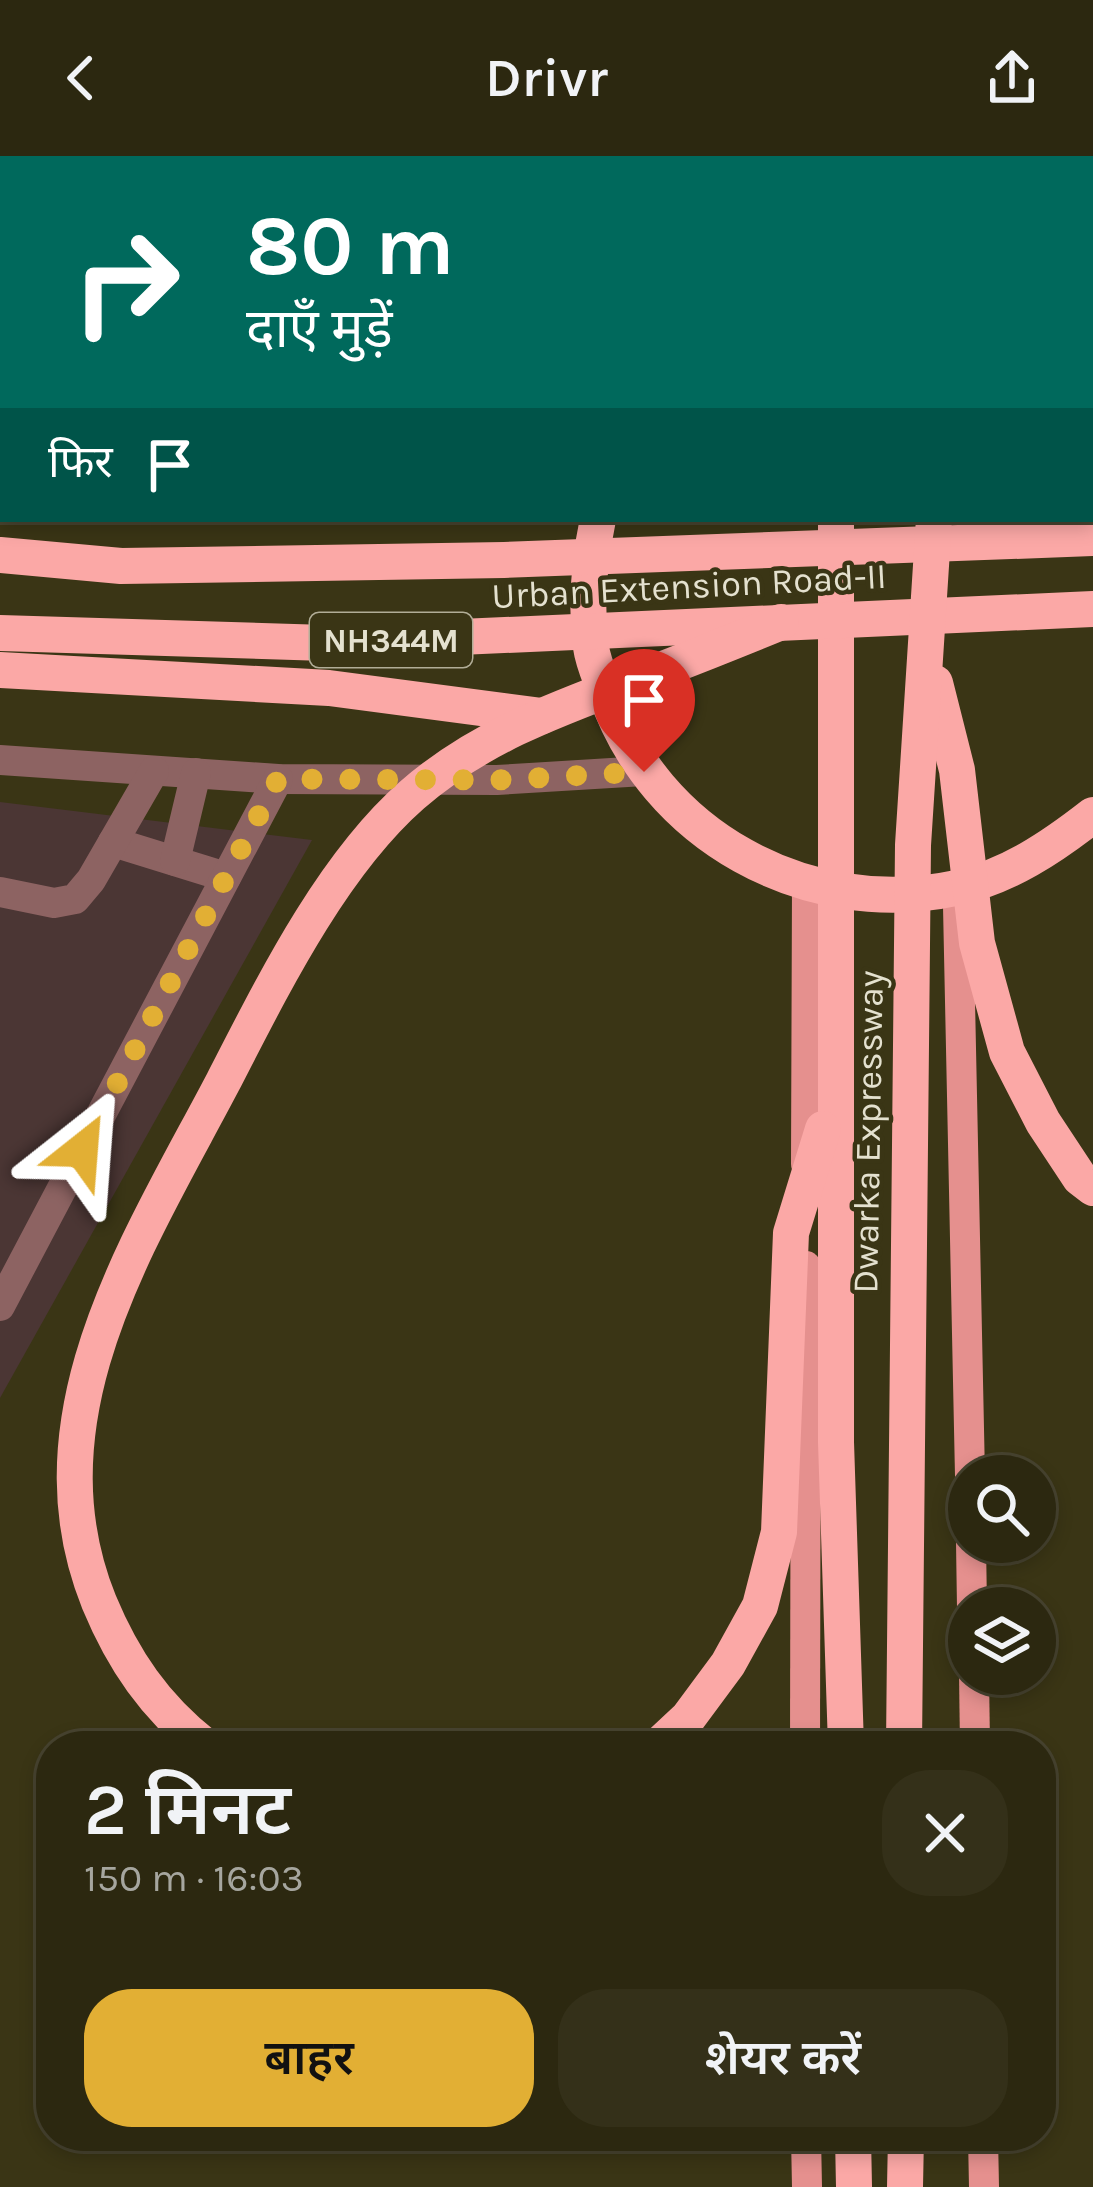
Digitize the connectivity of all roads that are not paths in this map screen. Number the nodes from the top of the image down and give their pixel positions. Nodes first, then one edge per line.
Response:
1 (597, 522) edge
2 (836, 522) edge
3 (934, 522) edge
4 (1093, 538) edge
5 (0, 555) edge
6 (1093, 609) edge
7 (781, 622) junction
8 (0, 633) edge
9 (326, 643) junction
10 (927, 651) junction
11 (0, 670) edge
12 (0, 680) edge
13 (617, 726) junction
14 (0, 760) edge
15 (154, 771) junction
16 (644, 772) junction
17 (196, 773) junction
18 (278, 779) junction
19 (1093, 815) edge
20 (113, 842) junction
21 (175, 861) junction
22 (226, 877) junction
23 (807, 884) junction
24 (958, 888) junction
25 (0, 892) edge
26 (834, 1097) junction
27 (1093, 1188) edge
28 (0, 1306) edge
29 (970, 1455) edge
30 (974, 1695) edge
31 (186, 1731) edge
32 (674, 1731) edge
33 (805, 1731) edge
34 (846, 1731) edge
35 (904, 1731) edge
36 (975, 1731) edge
37 (806, 2151) edge
38 (853, 2151) edge
39 (906, 2151) edge
40 (983, 2151) edge
41 (807, 2187) edge
42 (854, 2187) edge
43 (905, 2187) edge
44 (984, 2187) edge

1 - 13 highway
2 - 26 highway, Dwarka Expressway
3 - 10 highway, Dwarka Expressway
4 - 5 highway, Urban Extension Road-II / NH344M
6 - 7 highway, Urban Extension Road-II / NH344M
7 - 9 highway, Urban Extension Road-II / NH344M
7 - 31 highway
8 - 9 highway, Urban Extension Road-II / NH344M
9 - 12 highway
10 - 27 highway
10 - 35 highway, Dwarka Expressway
11 - 13 highway
13 - 16 highway
14 - 15 street
15 - 17 street
15 - 20 street
16 - 18 street
16 - 23 highway
17 - 18 street
17 - 21 street
18 - 22 street
19 - 24 highway
20 - 21 street
20 - 25 street
21 - 22 street
22 - 28 street
23 - 24 highway
23 - 33 main road
24 - 29 main road
26 - 32 highway
26 - 34 highway, Dwarka Expressway
30 - 36 main road
37 - 41 main road
38 - 42 highway
39 - 43 highway
40 - 44 main road

